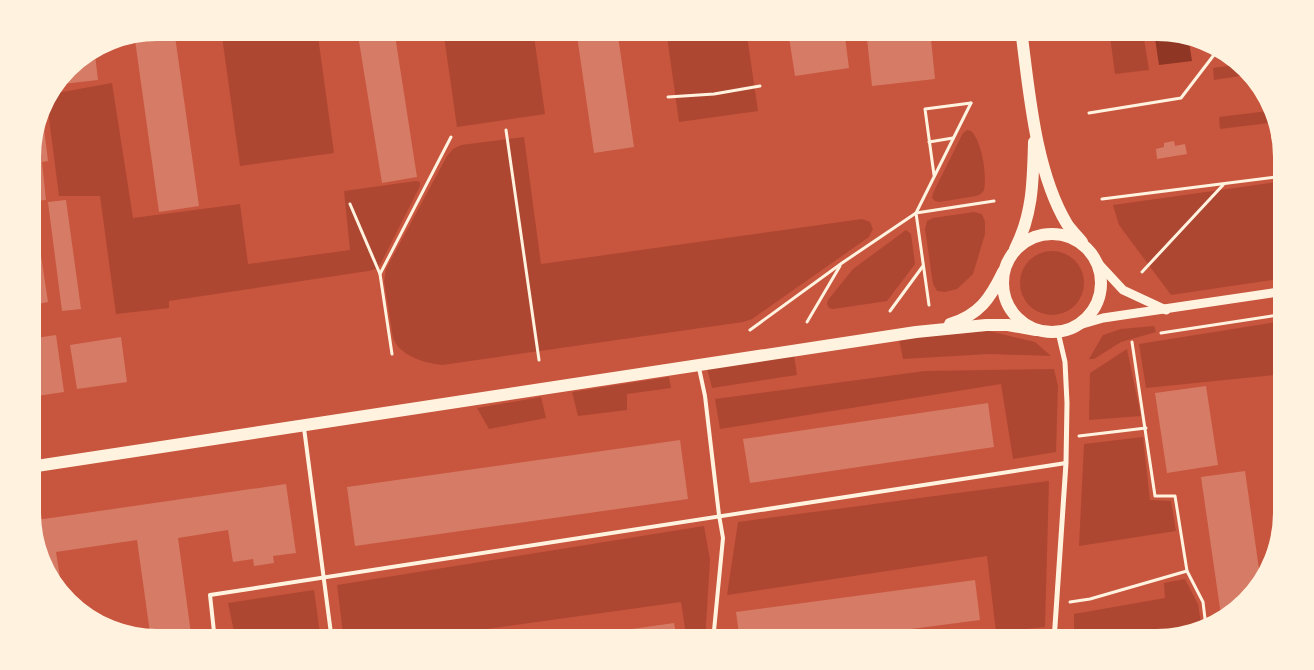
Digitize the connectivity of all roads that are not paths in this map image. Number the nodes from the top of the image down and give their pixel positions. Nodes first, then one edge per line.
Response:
1 (1022, 38) edge
2 (1034, 122) junction
3 (1089, 250) junction
4 (1012, 255) junction
5 (1097, 262) junction
6 (1006, 267) junction
7 (1276, 292) edge
8 (1166, 310) junction
9 (1079, 325) junction
10 (1036, 330) junction
11 (916, 332) junction
12 (1058, 332) junction
13 (699, 366) junction
14 (304, 426) junction
15 (1066, 462) junction
16 (38, 466) edge
17 (719, 515) junction
18 (324, 578) junction
19 (214, 632) edge
20 (331, 632) edge
21 (714, 632) edge
22 (1055, 632) edge

1 - 2 main road
2 - 3 main road
2 - 4 main road
3 - 4 main road
3 - 5 main road
4 - 6 main road
5 - 8 street
5 - 9 main road
6 - 10 main road
6 - 11 main road
7 - 8 street
8 - 9 street
9 - 12 main road
10 - 11 main road
10 - 12 main road
11 - 13 main road
12 - 15 street
13 - 14 main road
13 - 17 lane
14 - 16 main road
14 - 18 lane
15 - 17 lane
15 - 22 street
17 - 18 lane
17 - 21 lane
18 - 19 lane
18 - 20 lane

